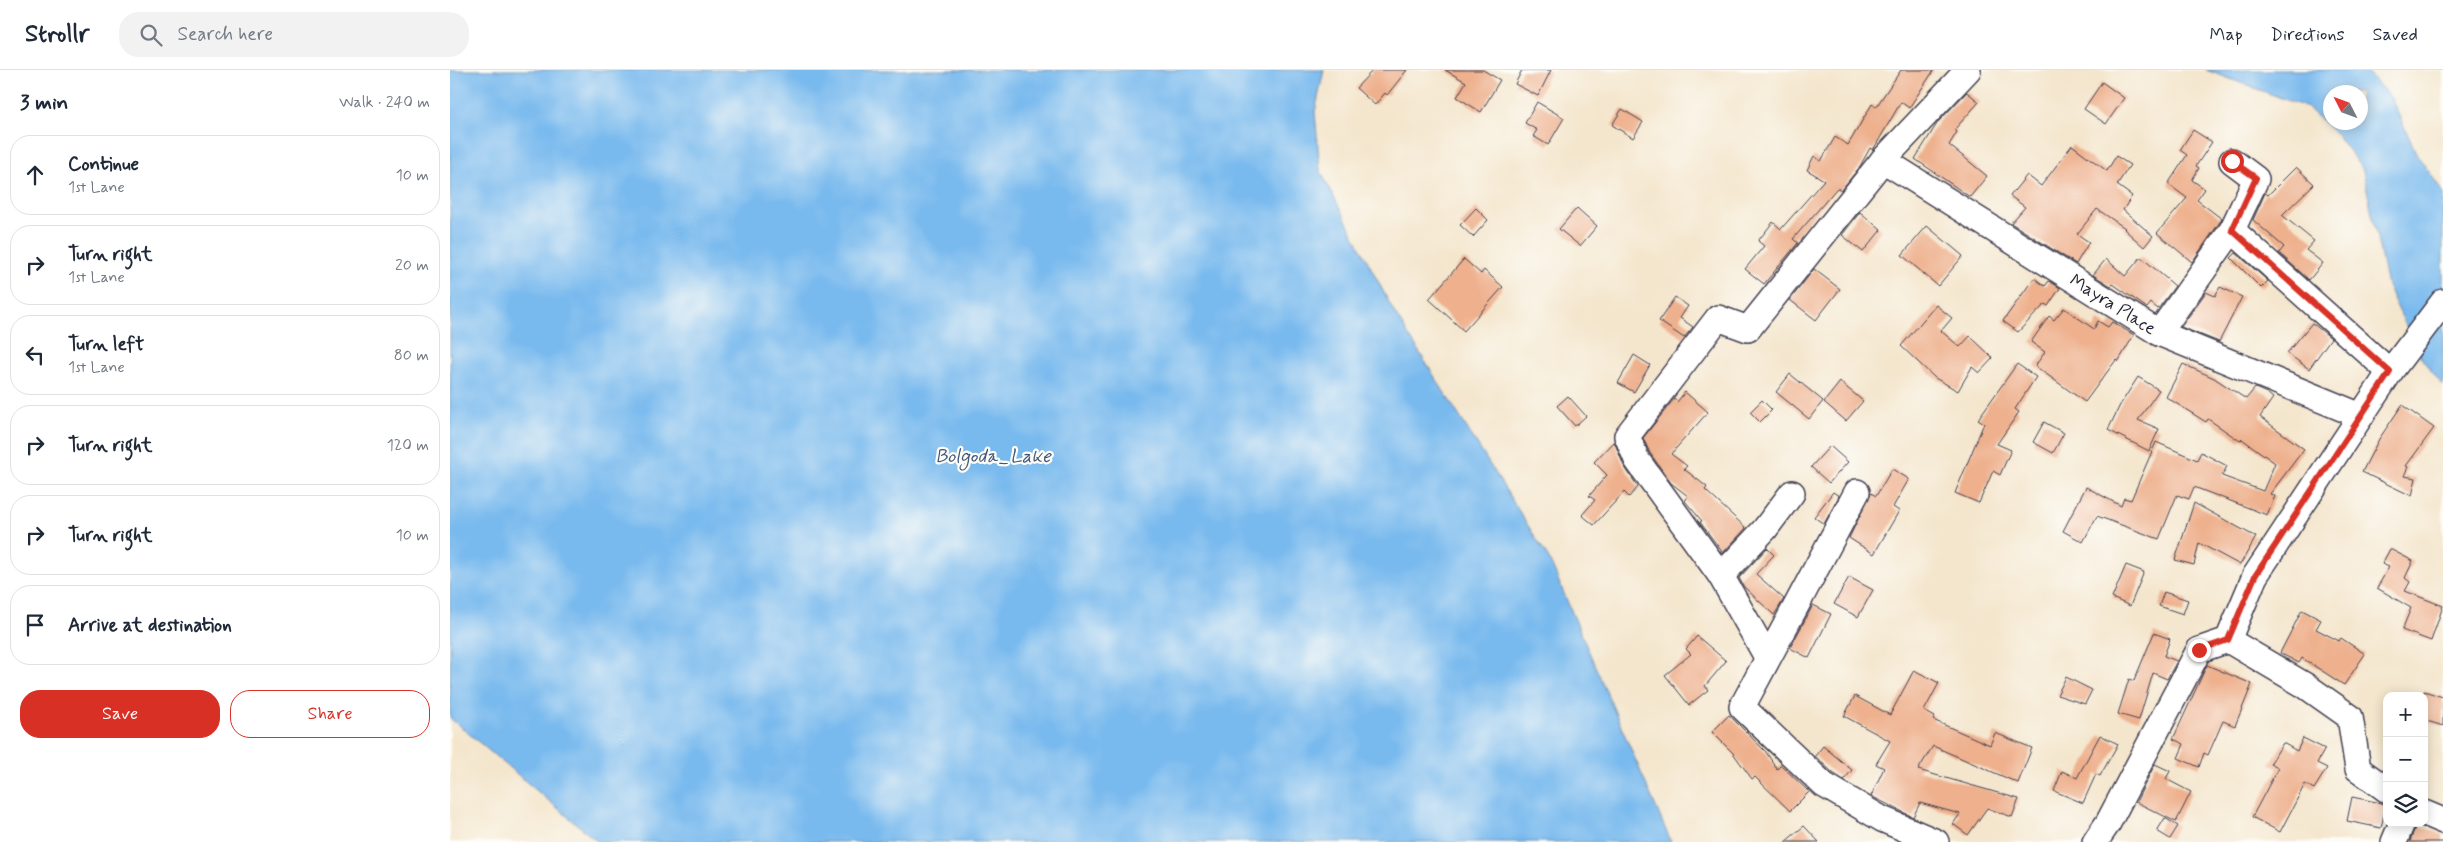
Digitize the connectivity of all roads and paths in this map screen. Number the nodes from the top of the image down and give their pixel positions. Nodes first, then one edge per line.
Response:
1 (1968, 70) edge
2 (1883, 160) junction
3 (2232, 161) dead end
4 (2232, 230) junction
5 (2443, 302) edge
6 (2159, 333) junction
7 (2393, 369) junction
8 (2361, 416) junction
9 (1857, 492) dead end
10 (1792, 493) dead end
11 (1721, 576) junction
12 (2228, 640) junction
13 (1767, 657) junction
14 (2383, 787) edge
15 (2428, 815) edge
16 (2443, 821) edge
17 (2400, 827) edge
18 (1936, 842) edge
19 (2095, 842) edge
20 (2394, 842) edge

1 - 2 street
2 - 6 street, Mayra Place
2 - 11 street
3 - 4 street
4 - 6 street
4 - 7 street
5 - 7 street
6 - 8 street, Mayra Place
7 - 8 street
8 - 12 street
9 - 13 street
10 - 11 street
11 - 13 street
12 - 14 street
12 - 19 street
13 - 18 street
15 - 16 street
17 - 20 street

